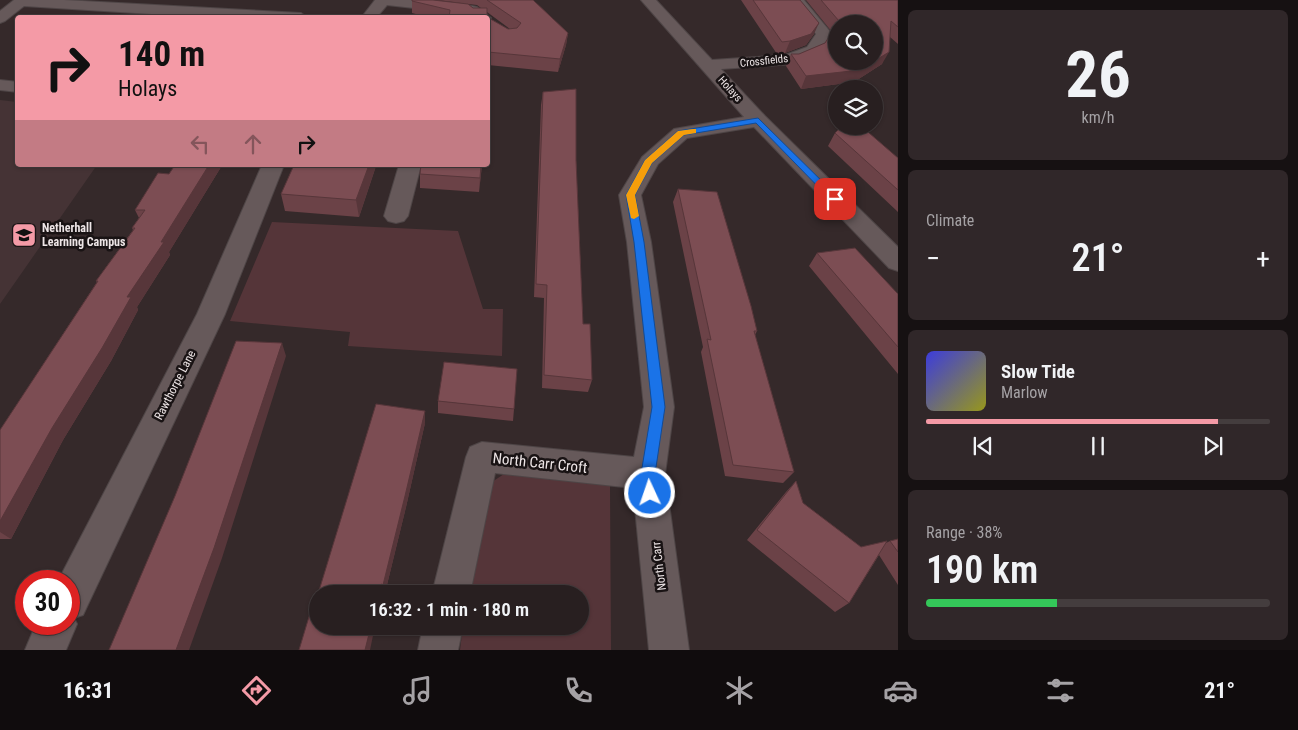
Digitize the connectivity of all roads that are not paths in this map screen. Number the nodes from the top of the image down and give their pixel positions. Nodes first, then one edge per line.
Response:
1 (384, 0) edge
2 (648, 0) edge
3 (796, 0) edge
4 (23, 1) edge
5 (252, 15) edge
6 (371, 15) edge
7 (479, 15) edge
8 (0, 18) edge
9 (710, 65) junction
10 (0, 86) edge
11 (15, 87) edge
12 (758, 120) junction
13 (272, 167) edge
14 (409, 167) edge
15 (396, 216) dead end
16 (898, 262) edge
17 (648, 474) junction
18 (80, 579) edge
19 (452, 585) edge
20 (52, 635) edge
21 (441, 635) edge
22 (44, 650) edge
23 (438, 650) edge
24 (669, 650) edge

1 - 6 street
1 - 7 street
2 - 9 street, Holays
3 - 9 street, Crossfields
4 - 5 street
4 - 8 street
9 - 12 street, Holays
10 - 11 street
12 - 16 street, Holays
12 - 17 street, North Carr
13 - 18 street, Rawthorpe Lane
14 - 15 street
17 - 19 street, North Carr Croft
17 - 24 street, North Carr
20 - 22 street
21 - 23 street

